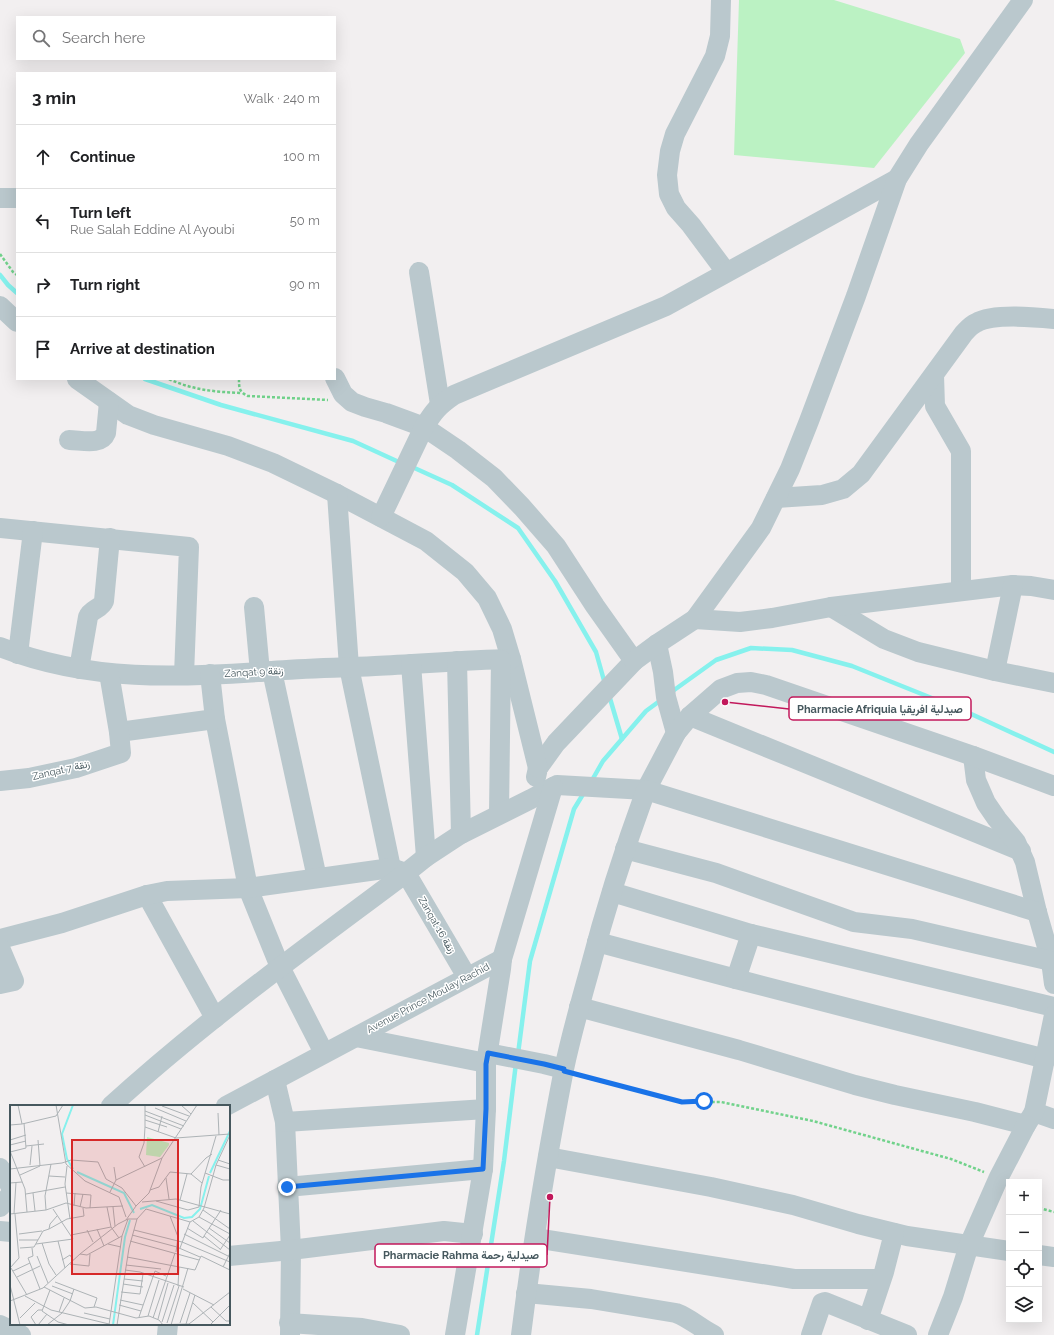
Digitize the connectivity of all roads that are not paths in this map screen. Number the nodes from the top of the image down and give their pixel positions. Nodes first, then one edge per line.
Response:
1 (721, 0) edge
2 (1023, 0) edge
3 (897, 179) junction
4 (0, 198) edge
5 (16, 198) edge
6 (419, 272) dead end
7 (726, 272) junction
8 (0, 306) edge
9 (1054, 318) edge
10 (16, 321) edge
11 (934, 375) junction
12 (78, 380) edge
13 (336, 380) edge
14 (109, 402) junction
15 (440, 404) junction
16 (420, 435) junction
17 (69, 440) dead end
18 (337, 494) junction
19 (776, 498) junction
20 (381, 517) junction
21 (0, 528) edge
22 (33, 530) junction
23 (110, 538) junction
24 (1013, 585) junction
25 (1054, 590) edge
26 (961, 591) junction
27 (254, 607) dead end
28 (831, 607) junction
29 (695, 619) junction
30 (9, 650) edge
31 (659, 653) junction
32 (506, 660) junction
33 (457, 661) junction
34 (634, 661) junction
35 (411, 664) junction
36 (349, 667) junction
37 (79, 669) junction
38 (266, 671) junction
39 (995, 671) junction
40 (109, 673) junction
41 (210, 674) junction
42 (184, 675) junction
43 (1054, 683) edge
44 (690, 716) junction
45 (215, 719) junction
46 (119, 732) junction
47 (676, 733) junction
48 (972, 756) junction
49 (538, 768) junction
50 (0, 781) edge
51 (555, 786) junction
52 (1054, 786) edge
53 (646, 790) junction
54 (531, 799) junction
55 (499, 814) junction
56 (461, 834) junction
57 (625, 849) junction
58 (1021, 851) junction
59 (426, 857) junction
60 (399, 870) junction
61 (317, 878) junction
62 (248, 888) junction
63 (612, 892) junction
64 (147, 896) junction
65 (1037, 912) junction
66 (751, 934) junction
67 (0, 940) edge
68 (597, 942) junction
69 (0, 948) edge
70 (502, 959) junction
71 (1051, 961) junction
72 (280, 967) junction
73 (467, 977) junction
74 (736, 979) junction
75 (0, 984) edge
76 (1054, 984) edge
77 (579, 1007) junction
78 (1054, 1007) edge
79 (1054, 1015) edge
80 (215, 1018) junction
81 (356, 1037) junction
82 (324, 1053) junction
83 (487, 1058) junction
84 (1048, 1066) edge
85 (564, 1070) junction
86 (275, 1080) junction
87 (112, 1105) edge
88 (228, 1105) edge
89 (486, 1109) junction
90 (1030, 1119) junction
91 (1054, 1119) edge
92 (284, 1122) junction
93 (548, 1157) junction
94 (0, 1168) edge
95 (483, 1169) junction
96 (10, 1185) edge
97 (287, 1187) junction
98 (10, 1195) edge
99 (0, 1207) edge
100 (0, 1231) edge
101 (10, 1232) edge
102 (894, 1233) junction
103 (473, 1234) junction
104 (535, 1238) junction
105 (969, 1246) junction
106 (291, 1250) junction
107 (1006, 1251) edge
108 (1042, 1255) edge
109 (230, 1256) edge
110 (1054, 1257) edge
111 (882, 1279) junction
112 (526, 1293) junction
113 (868, 1320) junction
114 (168, 1325) edge
115 (0, 1326) edge
116 (289, 1329) edge
117 (710, 1334) edge
118 (21, 1335) edge
119 (167, 1335) edge
120 (400, 1335) edge
121 (455, 1335) edge
122 (521, 1335) edge
123 (811, 1335) edge
124 (907, 1335) edge
125 (938, 1335) edge

1 - 7 street
2 - 3 street
3 - 7 street
3 - 19 street
4 - 5 street
6 - 15 street
7 - 15 street
8 - 10 street
9 - 11 street
11 - 19 street
11 - 26 street
12 - 14 street
13 - 16 street
14 - 17 street
14 - 18 street
15 - 16 street
16 - 20 street
16 - 34 street
18 - 20 street
18 - 36 street, Zanqat 16 زنقة
19 - 29 street
20 - 32 street
21 - 22 street
22 - 23 street
22 - 30 street
23 - 37 street
23 - 42 street
24 - 25 street
24 - 26 street
24 - 39 street
26 - 28 street
27 - 38 street
28 - 29 street
28 - 39 street
29 - 31 street
30 - 37 street, Zanqat 9 زنقة
31 - 34 street
31 - 47 street
32 - 33 street, Zanqat 9 زنقة
32 - 49 street
32 - 55 street
33 - 35 street, Zanqat 9 زنقة
33 - 56 street
34 - 49 street
35 - 36 street, Zanqat 9 زنقة
35 - 59 street
36 - 38 street, Zanqat 9 زنقة
36 - 60 street, Zanqat 16 زنقة
37 - 40 street, Zanqat 9 زنقة
38 - 41 street, Zanqat 9 زنقة
38 - 61 street
39 - 43 street
40 - 42 street, Zanqat 9 زنقة
40 - 46 street
41 - 42 street, Zanqat 9 زنقة
41 - 45 street
44 - 47 street
44 - 48 street
44 - 58 street
45 - 46 street
45 - 62 street
46 - 50 street, Zanqat 7 زنقة
47 - 53 street
48 - 52 street
48 - 58 street
49 - 54 street
51 - 53 street
51 - 54 street
51 - 70 street
53 - 57 street
53 - 65 street
54 - 55 street
55 - 56 street
56 - 59 street
57 - 63 street
57 - 71 street
58 - 65 street
59 - 60 street
60 - 61 street
60 - 72 street
60 - 73 street, Zanqat 16 زنقة
61 - 62 street
62 - 64 street
62 - 72 street
63 - 66 street
63 - 68 street
64 - 67 street
64 - 80 street
65 - 71 street
66 - 74 street
66 - 78 street
68 - 74 street
68 - 77 street
69 - 75 street
70 - 73 street, Avenue Prince Moulay Rachid
70 - 83 street
71 - 76 street
72 - 80 street
72 - 82 street
73 - 81 street, Avenue Prince Moulay Rachid
74 - 84 street
77 - 85 street
77 - 90 street
79 - 84 street
80 - 87 street
81 - 82 street, Avenue Prince Moulay Rachid
81 - 83 street, Avenue Prince Moulay Rachid
82 - 86 street, Avenue Prince Moulay Rachid
83 - 85 street, Avenue Prince Moulay Rachid
83 - 89 street
84 - 90 street
85 - 93 street
86 - 88 street, Avenue Prince Moulay Rachid
86 - 92 street
89 - 92 street
89 - 95 street
90 - 91 street
90 - 105 street
92 - 97 street
93 - 102 street
93 - 104 street
94 - 96 street
95 - 97 street
95 - 103 street
97 - 106 street
98 - 99 street
100 - 101 street
102 - 105 street
102 - 111 street
103 - 106 street
103 - 121 street
104 - 111 street
104 - 112 street
105 - 107 street
105 - 125 street
106 - 109 street
106 - 116 street
108 - 110 street
111 - 113 street
112 - 117 street
112 - 122 street
113 - 123 street
113 - 124 street
114 - 119 street
115 - 118 street
116 - 120 street

